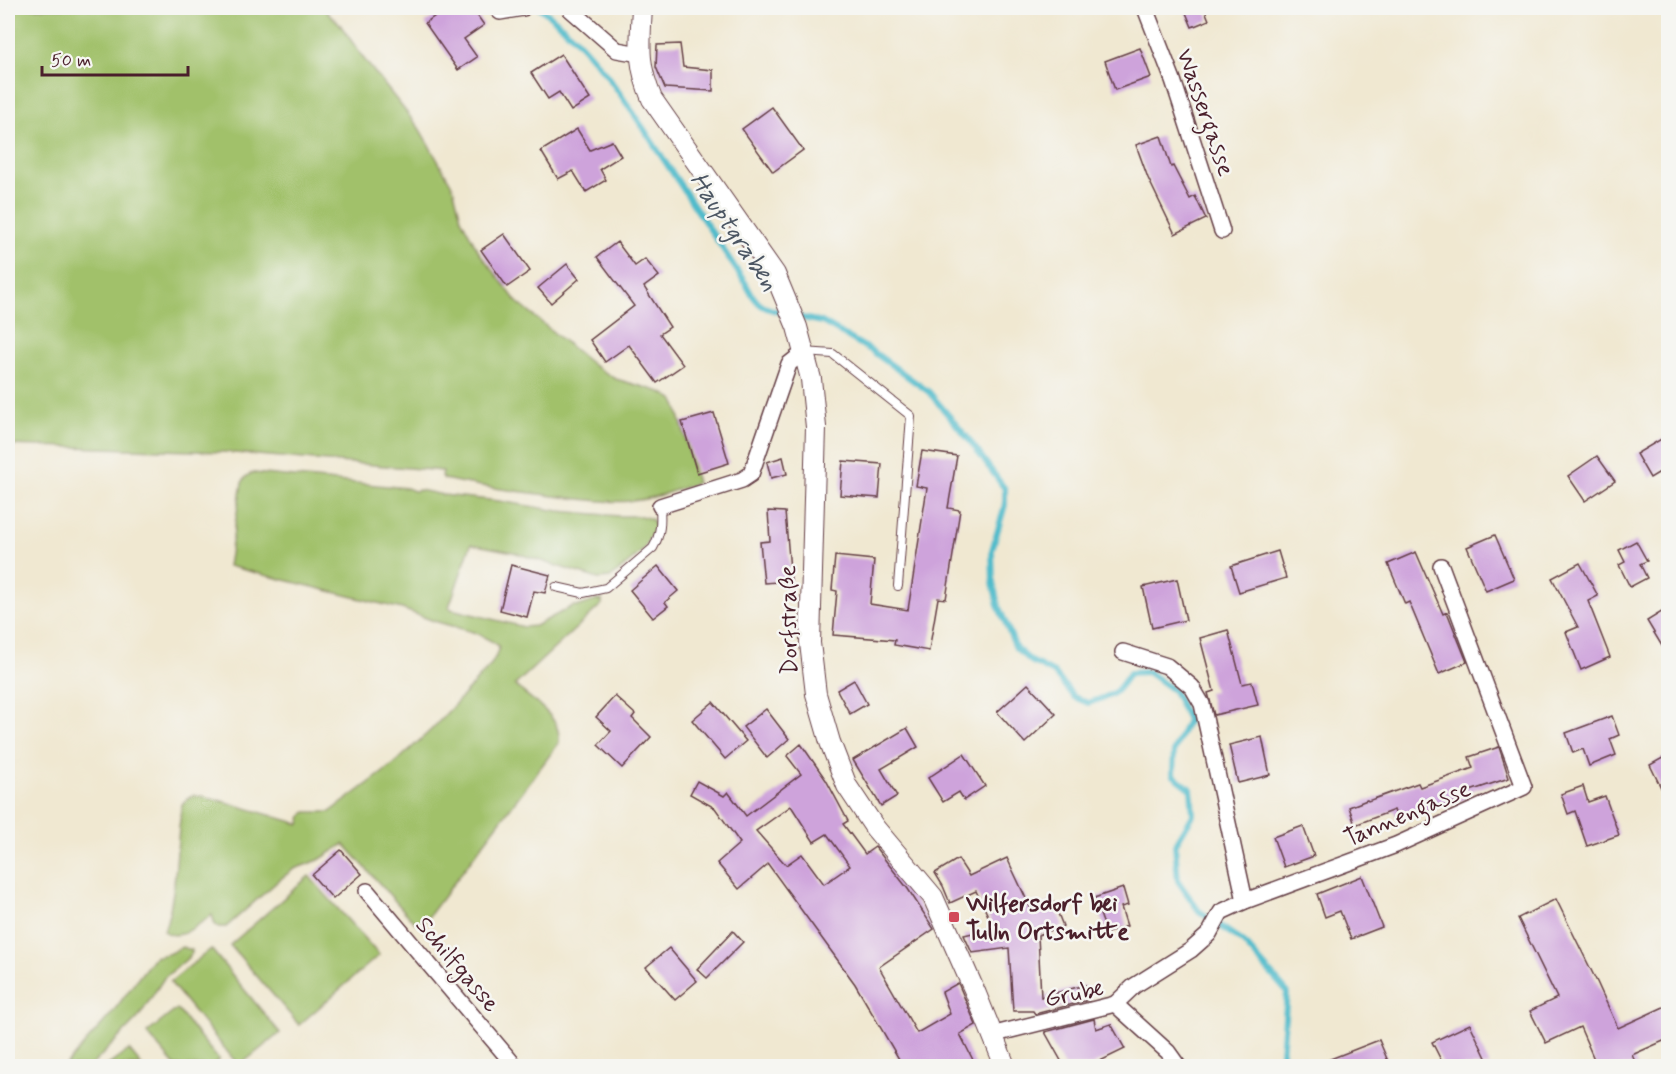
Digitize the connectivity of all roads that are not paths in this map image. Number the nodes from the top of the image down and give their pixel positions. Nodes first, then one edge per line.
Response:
1 (496, 8) edge
2 (521, 8) edge
3 (569, 8) edge
4 (642, 8) edge
5 (1145, 8) edge
6 (640, 54) junction
7 (1222, 231) dead end
8 (804, 352) junction
9 (660, 506) joint
10 (1441, 566) dead end
11 (898, 586) dead end
12 (556, 587) dead end
13 (1123, 652) dead end
14 (367, 891) dead end
15 (1245, 901) junction
16 (1115, 1004) junction
17 (991, 1035) junction
18 (515, 1066) edge
19 (1005, 1066) edge
20 (1178, 1066) edge

1 - 2 street
3 - 6 street
4 - 6 street, Dorfstraße
5 - 7 street, Wassergasse
6 - 8 street, Dorfstraße
8 - 9 street
8 - 11 lane
8 - 17 street, Dorfstraße
9 - 12 lane
10 - 15 street, Tannengasse
13 - 15 street
14 - 18 street, Schilfgasse
15 - 16 street, Tannengasse
16 - 17 street, Grube
16 - 20 street, Grube
17 - 19 street, Dorfstraße

